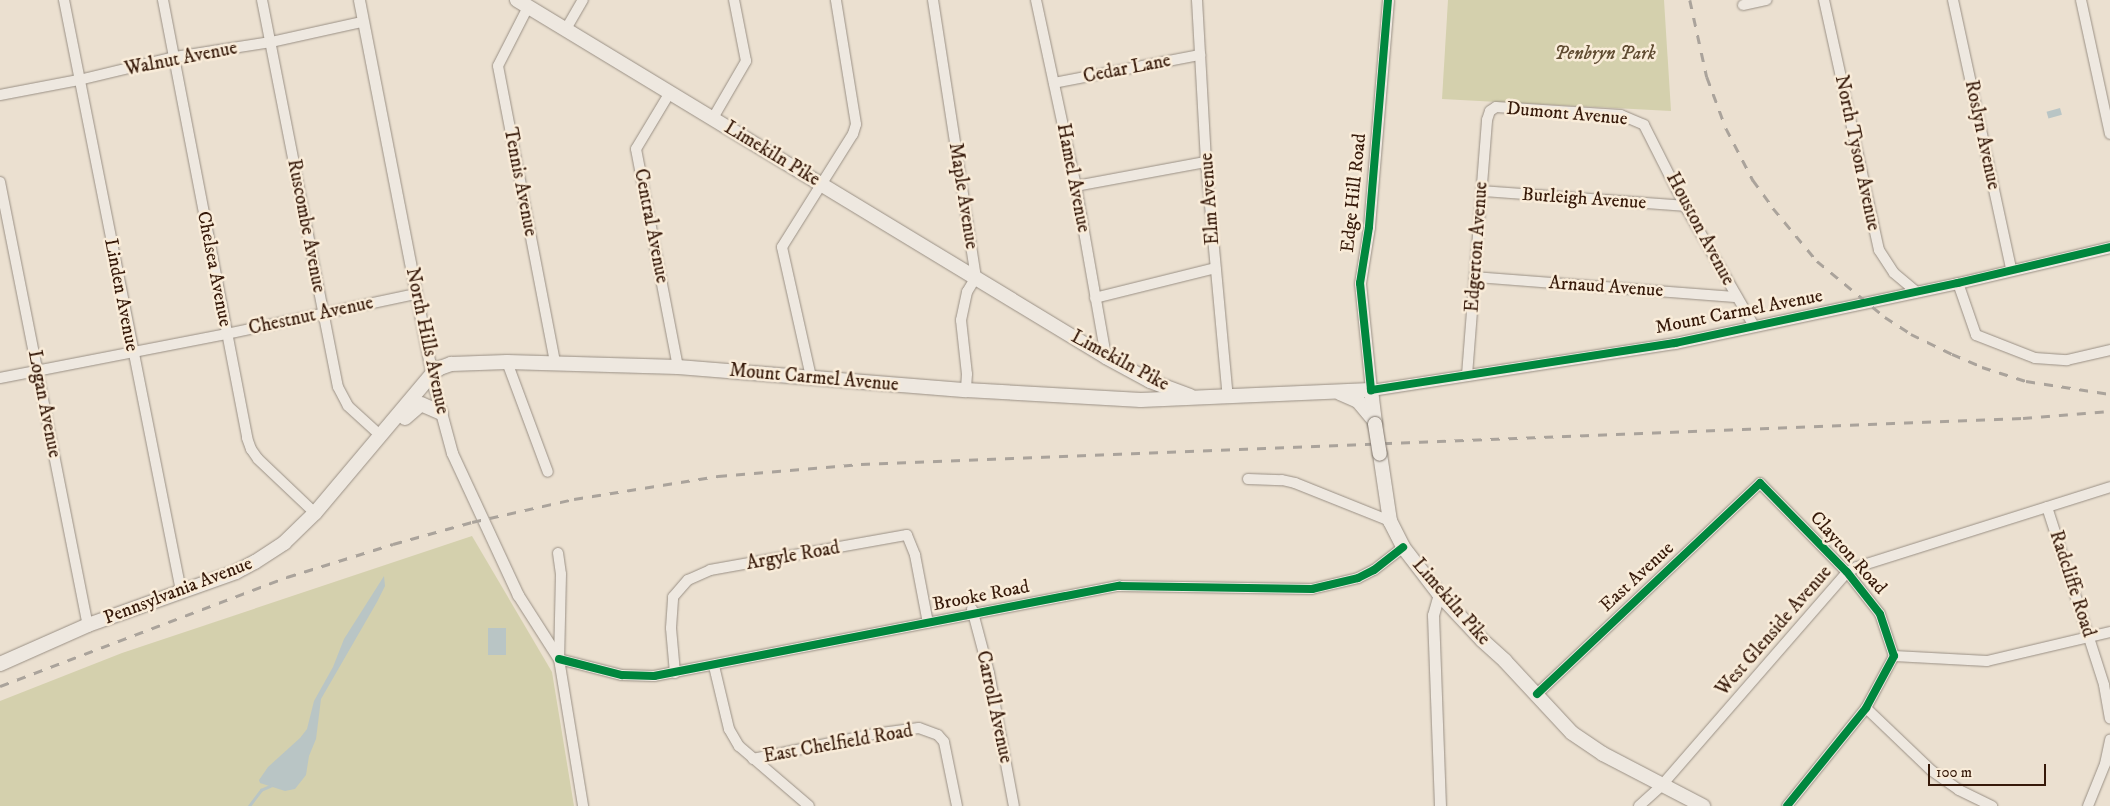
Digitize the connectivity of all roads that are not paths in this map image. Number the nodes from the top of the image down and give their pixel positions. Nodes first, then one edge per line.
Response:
1 (64, 0) edge
2 (163, 0) edge
3 (262, 0) edge
4 (359, 0) edge
5 (583, 0) edge
6 (734, 0) edge
7 (836, 0) edge
8 (933, 0) edge
9 (1036, 0) edge
10 (1197, 0) edge
11 (1388, 0) edge
12 (1766, 0) edge
13 (1824, 0) edge
14 (1953, 0) edge
15 (2081, 0) edge
16 (522, 4) edge
17 (1743, 5) dead end
18 (362, 22) junction
19 (566, 30) junction
20 (271, 42) junction
21 (1200, 55) junction
22 (175, 58) junction
23 (79, 80) junction
24 (1054, 83) junction
25 (670, 94) junction
26 (0, 95) edge
27 (714, 118) junction
28 (1487, 120) joint
29 (1649, 131) joint
30 (2110, 134) edge
31 (1206, 162) junction
32 (0, 182) edge
33 (821, 184) junction
34 (1076, 186) junction
35 (1482, 191) junction
36 (1685, 206) junction
37 (2110, 247) edge
38 (1214, 268) junction
39 (2011, 269) junction
40 (976, 277) junction
41 (1475, 277) junction
42 (1958, 283) junction
43 (1917, 292) junction
44 (416, 294) junction
45 (1736, 297) junction
46 (1095, 298) junction
47 (324, 313) junction
48 (1754, 326) junction
49 (226, 334) junction
50 (2110, 350) edge
51 (132, 353) junction
52 (1106, 357) junction
53 (507, 362) junction
54 (555, 363) junction
55 (678, 367) junction
56 (38, 371) junction
57 (433, 373) junction
58 (1467, 375) junction
59 (811, 377) junction
60 (0, 378) edge
61 (966, 390) junction
62 (1371, 390) junction
63 (1337, 391) junction
64 (1228, 397) junction
65 (1198, 398) junction
66 (441, 413) junction
67 (1375, 423) junction
68 (381, 436) junction
69 (548, 472) dead end
70 (1248, 479) dead end
71 (1760, 483) joint
72 (2110, 487) edge
73 (2047, 507) junction
74 (315, 513) junction
75 (1390, 521) junction
76 (1403, 547) junction
77 (558, 553) dead end
78 (1848, 572) junction
79 (180, 590) junction
80 (1439, 594) junction
81 (973, 611) junction
82 (928, 623) junction
83 (88, 625) junction
84 (2110, 632) edge
85 (2089, 638) junction
86 (1894, 656) junction
87 (559, 659) junction
88 (0, 664) edge
89 (714, 666) junction
90 (675, 673) junction
91 (1536, 694) junction
92 (1866, 708) junction
93 (2110, 718) edge
94 (2110, 740) edge
95 (753, 759) junction
96 (1662, 785) junction
97 (583, 806) edge
98 (809, 806) edge
99 (957, 806) edge
100 (1014, 806) edge
101 (1440, 806) edge
102 (1639, 806) edge
103 (1702, 806) edge
104 (1787, 806) edge
105 (1992, 806) edge
106 (2088, 806) edge

1 - 23 street, Linden Avenue
2 - 22 street, Chelsea Avenue
3 - 20 street, Ruscombe Avenue
4 - 18 street, North Hills Avenue
5 - 19 street
6 - 27 street
7 - 33 street
8 - 40 street, Maple Avenue
9 - 24 street, Hamel Avenue
10 - 21 street, Elm Avenue
11 - 62 street, Edge Hill Road
12 - 17 street
13 - 43 street, North Tyson Avenue
14 - 39 street, Roslyn Avenue
15 - 30 street
16 - 19 main road, Limekiln Pike
16 - 54 street, Tennis Avenue
18 - 20 street, Walnut Avenue
18 - 44 street, North Hills Avenue
19 - 25 main road, Limekiln Pike
20 - 22 street, Walnut Avenue
20 - 47 street, Ruscombe Avenue
21 - 24 street, Cedar Lane
21 - 31 street, Elm Avenue
22 - 23 street, Walnut Avenue
22 - 49 street, Chelsea Avenue
23 - 26 street, Walnut Avenue
23 - 51 street, Linden Avenue
24 - 34 street, Hamel Avenue
25 - 27 main road, Limekiln Pike
25 - 55 street, Central Avenue
27 - 33 main road, Limekiln Pike
28 - 29 street, Dumont Avenue
28 - 35 street, Edgerton Avenue
29 - 36 street, Houston Avenue
31 - 34 street
31 - 38 street, Elm Avenue
32 - 56 street, Logan Avenue
33 - 40 main road, Limekiln Pike
33 - 59 street
34 - 46 street, Hamel Avenue
35 - 36 street, Burleigh Avenue
35 - 41 street, Edgerton Avenue
36 - 45 street, Houston Avenue
37 - 39 street, Mount Carmel Avenue
38 - 46 street
38 - 64 street, Elm Avenue
39 - 42 street, Mount Carmel Avenue
40 - 52 main road, Limekiln Pike
40 - 61 street
41 - 45 street, Arnaud Avenue
41 - 58 street, Edgerton Avenue
42 - 43 street, Mount Carmel Avenue
42 - 50 street
43 - 48 street, Mount Carmel Avenue
44 - 47 street, Chestnut Avenue
44 - 57 street, North Hills Avenue
45 - 48 street, Houston Avenue
46 - 52 street, Hamel Avenue
47 - 49 street, Chestnut Avenue
47 - 68 street, Ruscombe Avenue
48 - 58 street, Mount Carmel Avenue
49 - 51 street, Chestnut Avenue
49 - 74 street, Chelsea Avenue
51 - 56 street, Chestnut Avenue
51 - 79 street, Linden Avenue
52 - 65 main road, Limekiln Pike
53 - 54 main road, Mount Carmel Avenue
53 - 57 main road, Mount Carmel Avenue
53 - 69 street
54 - 55 main road, Mount Carmel Avenue
55 - 59 main road, Mount Carmel Avenue
56 - 60 street, Chestnut Avenue
56 - 83 street, Logan Avenue
57 - 66 street, North Hills Avenue
57 - 68 main road, Pennsylvania Avenue
58 - 62 street, Mount Carmel Avenue
59 - 61 main road, Mount Carmel Avenue
61 - 65 main road, Mount Carmel Avenue
62 - 63 main road, Limekiln Pike
62 - 67 main road, Limekiln Pike
63 - 64 main road, Limekiln Pike
63 - 67 main road
64 - 65 main road, Limekiln Pike
66 - 68 main road
66 - 87 street, North Hills Avenue
67 - 75 main road, Limekiln Pike, bridge
68 - 74 main road, Pennsylvania Avenue
70 - 75 street
71 - 78 street, Clayton Road
71 - 91 street, East Avenue
72 - 73 street, West Glenside Avenue
73 - 78 street, West Glenside Avenue
73 - 85 street, Radcliffe Road
74 - 79 main road, Pennsylvania Avenue
75 - 76 main road, Limekiln Pike
76 - 80 main road, Limekiln Pike
76 - 81 street, Brooke Road
77 - 87 street
78 - 86 street, Clayton Road
78 - 96 street, West Glenside Avenue
79 - 83 main road, Pennsylvania Avenue
80 - 91 main road, Limekiln Pike
80 - 101 street
81 - 82 street, Brooke Road
81 - 100 street, Carroll Avenue
82 - 89 street, Brooke Road
82 - 90 street, Argyle Road
83 - 88 main road, Pennsylvania Avenue
84 - 85 street
85 - 86 street
85 - 93 street, Radcliffe Road
86 - 92 street
87 - 90 street, Brooke Road
87 - 97 street
89 - 90 street, Brooke Road
89 - 95 street
91 - 96 main road, Limekiln Pike
92 - 104 street
92 - 105 street
94 - 106 street
95 - 98 street
95 - 99 street, East Chelfield Road
96 - 102 street, West Glenside Avenue
96 - 103 main road, Limekiln Pike

